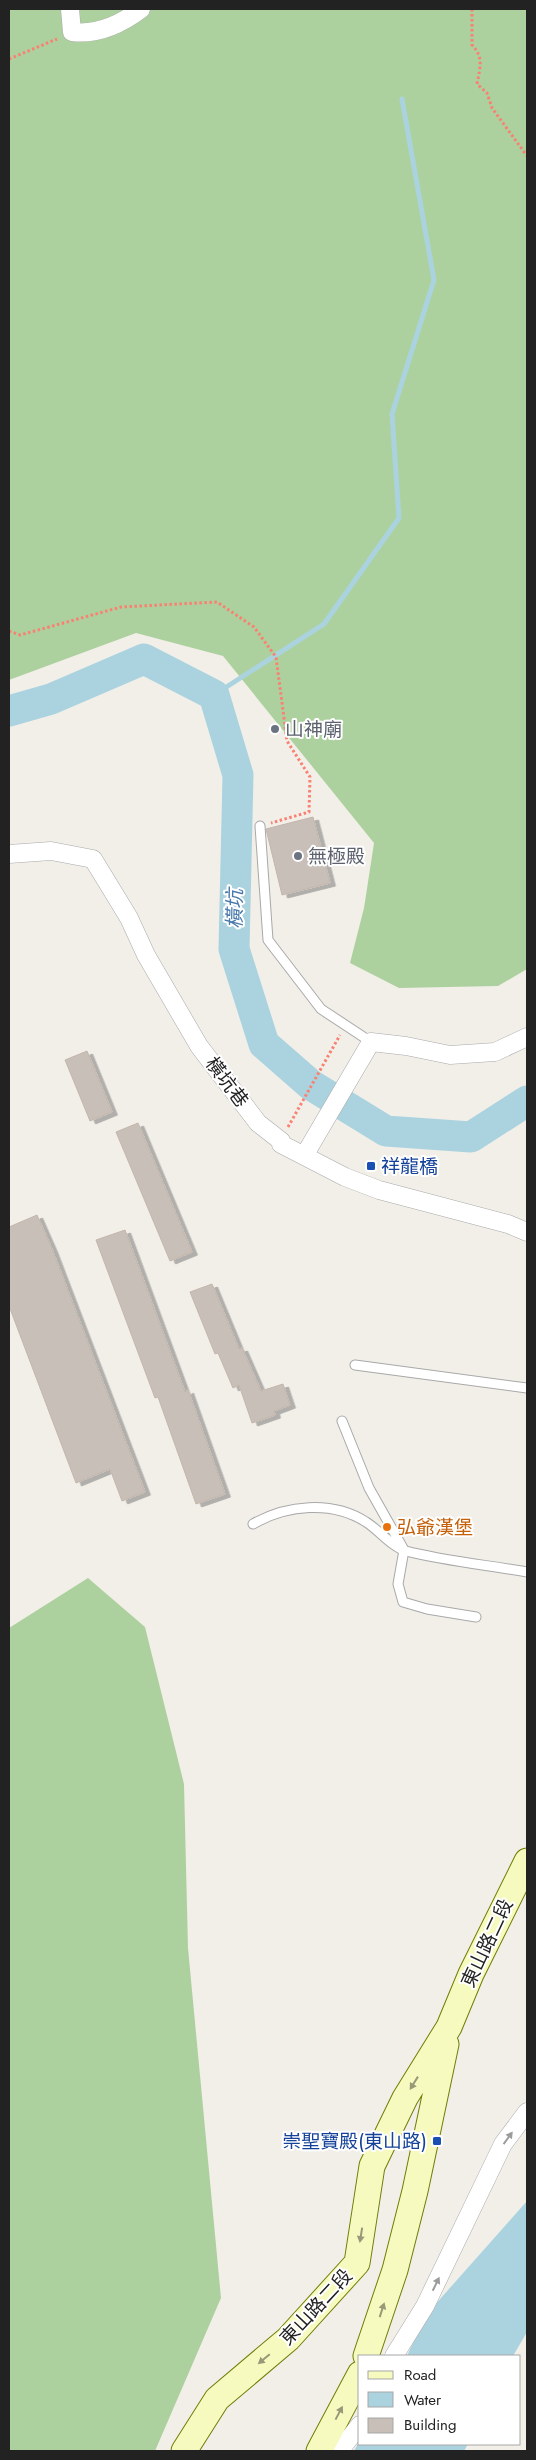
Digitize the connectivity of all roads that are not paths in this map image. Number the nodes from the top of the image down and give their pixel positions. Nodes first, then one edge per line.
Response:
1 (70, 9) edge
2 (141, 9) edge
3 (260, 826) road end
4 (9, 854) edge
5 (527, 1037) edge
6 (371, 1042) junction
7 (304, 1156) junction
8 (527, 1232) edge
9 (355, 1366) dead end
10 (527, 1388) edge
11 (342, 1421) dead end
12 (253, 1524) dead end
13 (404, 1550) junction
14 (527, 1572) edge
15 (476, 1617) dead end
16 (527, 1860) edge
17 (449, 2027) junction
18 (527, 2112) edge
19 (366, 2355) edge
20 (395, 2355) edge
21 (358, 2378) edge
22 (358, 2428) edge
23 (184, 2451) edge
24 (319, 2451) edge
25 (339, 2451) edge

1 - 2 street
3 - 6 lane
4 - 7 street, 橫坑巷
5 - 6 street
6 - 7 street
7 - 8 street, 橫坑巷
9 - 10 lane
11 - 13 lane
12 - 13 lane
13 - 14 lane
13 - 15 lane
16 - 17 main road, 東山路二段
19 -> 17 main road, 東山路二段
17 -> 23 main road, 東山路二段
20 -> 18 street
24 -> 21 main road
22 - 25 street

